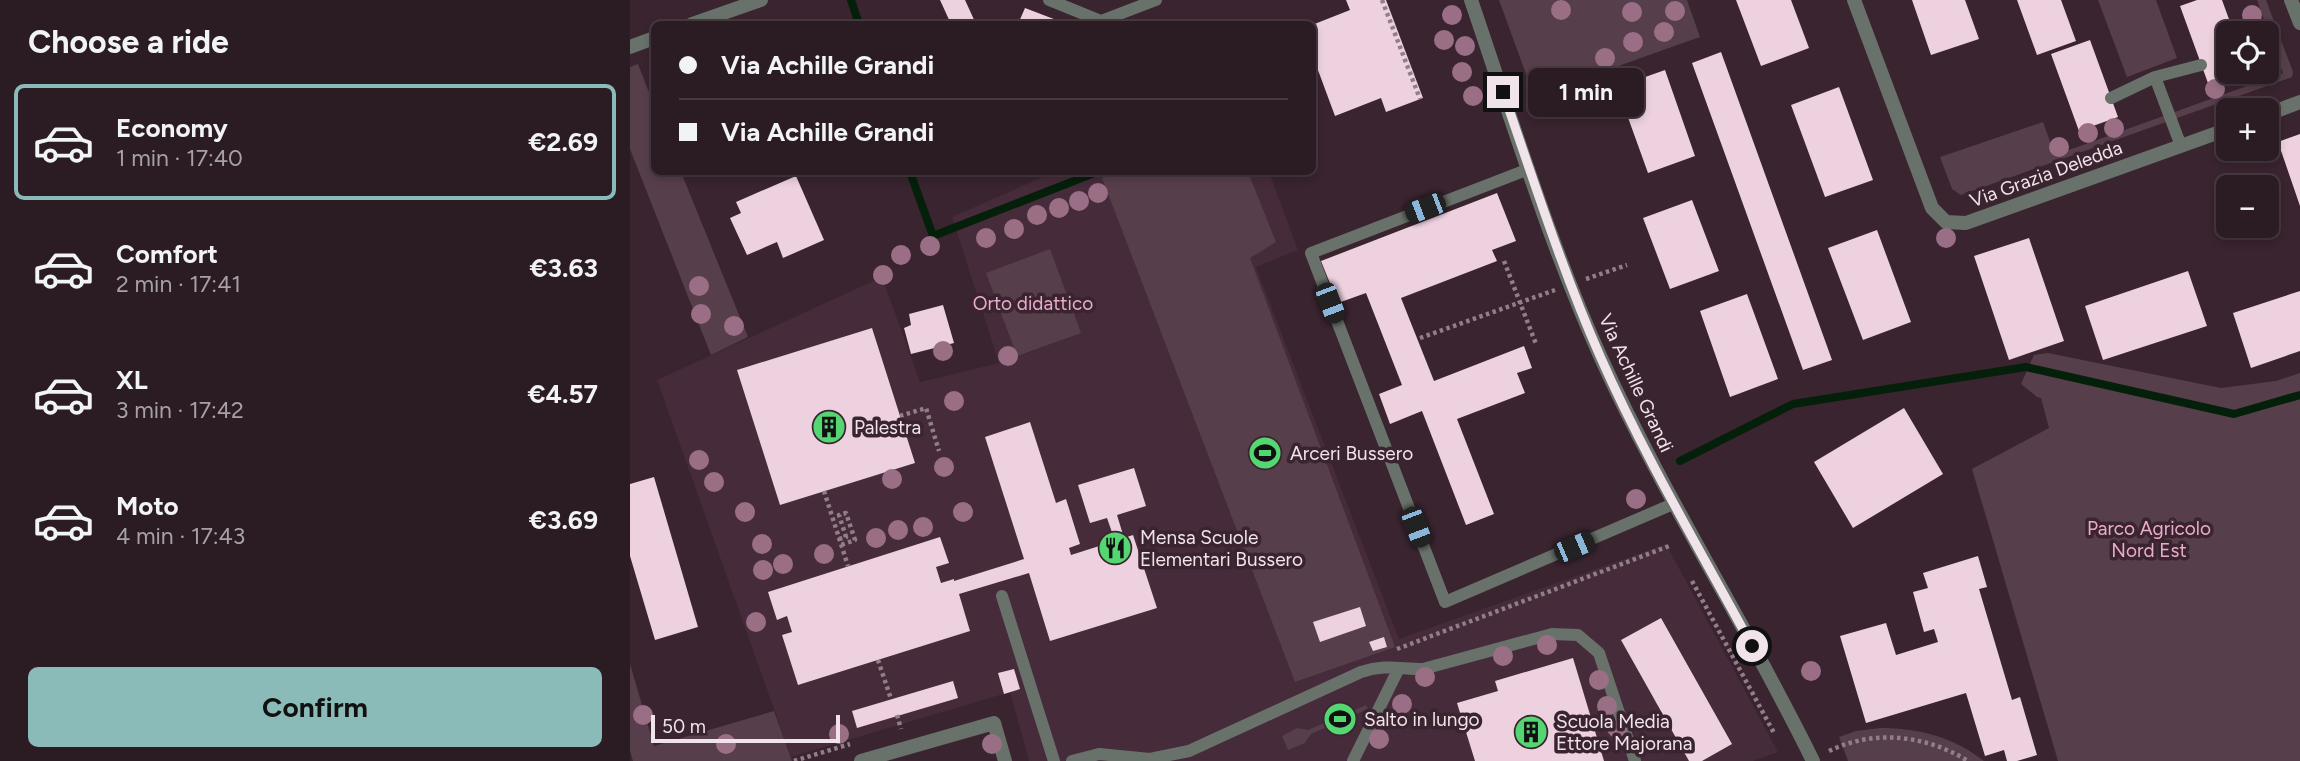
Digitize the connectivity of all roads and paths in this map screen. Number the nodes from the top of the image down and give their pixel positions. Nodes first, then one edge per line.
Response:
1 (761, 0) edge
2 (1049, 0) edge
3 (1156, 0) edge
4 (1382, 0) edge
5 (1471, 0) edge
6 (1854, 0) edge
7 (2291, 0) edge
8 (1132, 9) junction
9 (701, 21) edge
10 (1128, 21) edge
11 (2300, 23) edge
12 (651, 39) edge
13 (630, 47) edge
14 (2202, 65) dead end
15 (2155, 77) junction
16 (1420, 99) dead end
17 (2111, 99) dead end
18 (2300, 102) edge
19 (2279, 110) edge
20 (2216, 133) edge
21 (2181, 146) junction
22 (1529, 169) junction
23 (1504, 261) dead end
24 (1627, 265) dead end
25 (1570, 285) junction
26 (1520, 302) junction
27 (1420, 338) dead end
28 (1536, 344) dead end
29 (900, 416) dead end
30 (939, 451) dead end
31 (824, 491) dead end
32 (1673, 504) junction
33 (840, 542) junction
34 (1672, 545) dead end
35 (848, 566) dead end
36 (1002, 596) dead end
37 (1392, 651) dead end
38 (878, 660) dead end
39 (1399, 668) junction
40 (891, 699) dead end
41 (897, 715) dead end
42 (901, 729) dead end
43 (1829, 751) dead end
44 (861, 761) edge
45 (1005, 761) edge
46 (1054, 761) edge
47 (1072, 761) edge
48 (1353, 761) edge
49 (1635, 761) edge
50 (1813, 761) edge
51 (1968, 761) edge

1 - 9 street
2 - 8 lane
3 - 8 lane
4 - 16 path
5 - 22 street, Via Achille Grandi
6 - 21 street, Via Grazia Deledda
7 - 11 street
8 - 10 lane
12 - 13 street
14 - 15 lane
15 - 17 lane
15 - 21 lane
18 - 19 street
20 - 21 street, Via Grazia Deledda
22 - 25 street, Via Achille Grandi
22 - 32 lane
23 - 26 path
24 - 25 path
25 - 26 path
25 - 32 street, Via Achille Grandi
26 - 27 path
26 - 28 path
29 - 30 path
31 - 33 path
32 - 50 street, Via Achille Grandi
33 - 33 path
33 - 35 path
34 - 37 path
36 - 46 lane
38 - 40 path
39 - 47 lane
39 - 48 lane
39 - 49 lane
41 - 42 path
43 - 51 path
44 - 45 street

